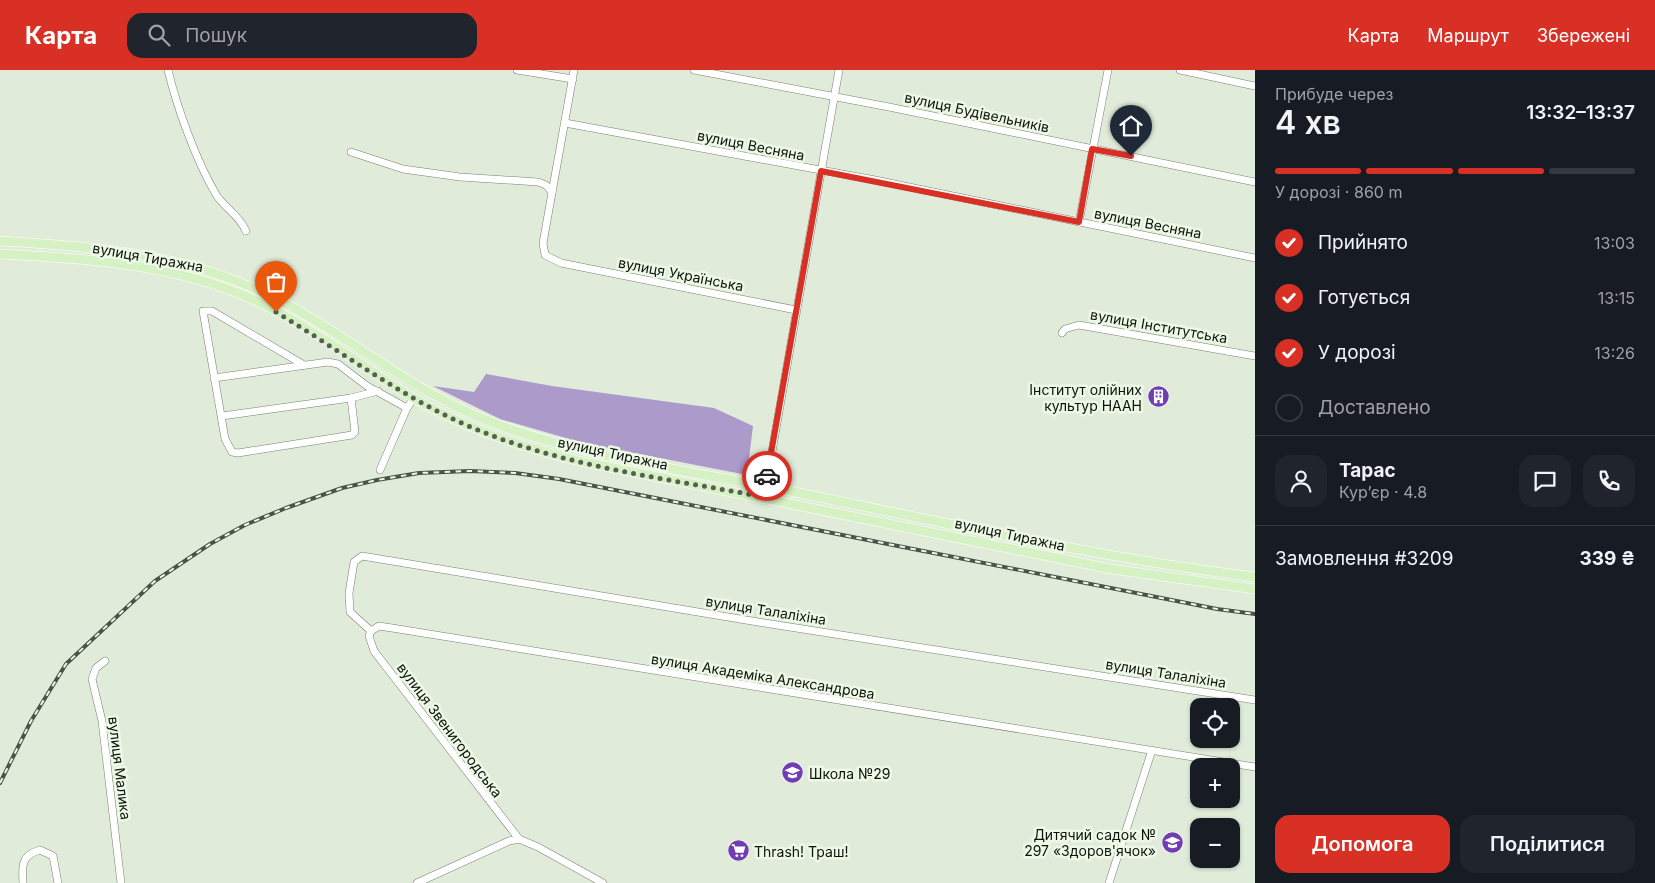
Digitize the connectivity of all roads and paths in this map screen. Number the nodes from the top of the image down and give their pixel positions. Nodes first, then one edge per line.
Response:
1 (168, 70) edge
2 (517, 70) edge
3 (574, 70) edge
4 (694, 70) edge
5 (839, 70) edge
6 (1108, 70) edge
7 (1180, 70) edge
8 (572, 79) junction
9 (1255, 86) edge
10 (834, 97) junction
11 (565, 123) junction
12 (1092, 149) junction
13 (351, 152) dead end
14 (821, 171) junction
15 (1255, 182) edge
16 (552, 192) junction
17 (1079, 222) junction
18 (246, 231) dead end
19 (0, 241) edge
20 (0, 254) edge
21 (1255, 258) edge
22 (796, 310) junction
23 (1062, 333) dead end
24 (1255, 356) edge
25 (304, 365) junction
26 (214, 378) junction
27 (422, 388) junction
28 (378, 391) junction
29 (351, 398) junction
30 (414, 398) junction
31 (407, 408) junction
32 (222, 416) junction
33 (380, 470) dead end
34 (765, 486) junction
35 (764, 497) junction
36 (1255, 577) edge
37 (1255, 589) edge
38 (371, 631) junction
39 (104, 661) dead end
40 (1255, 700) edge
41 (1152, 750) junction
42 (1255, 767) edge
43 (519, 839) junction
44 (23, 883) edge
45 (58, 883) edge
46 (121, 883) edge
47 (417, 883) edge
48 (603, 883) edge
49 (1109, 883) edge

1 - 18 street
2 - 8 street
3 - 8 street
4 - 10 street, вулиця Будівельників
5 - 10 street
6 - 12 street
7 - 9 street
8 - 11 street
10 - 12 street, вулиця Будівельників
10 - 14 street
11 - 14 street, вулиця Весняна
11 - 16 street
12 - 15 street, вулиця Будівельників
12 - 17 street
13 - 16 street
14 - 17 street, вулиця Весняна
14 - 22 street
16 - 22 street, вулиця Українська
17 - 21 street, вулиця Весняна
19 - 27 main road, вулиця Тиражна
20 - 30 main road, вулиця Тиражна
22 - 34 street
23 - 24 street, вулиця Інститутська
25 - 26 street
25 - 26 street
25 - 28 street
26 - 32 street
27 - 30 main road
27 - 34 main road, вулиця Тиражна
28 - 29 street
28 - 31 street
29 - 32 street
29 - 32 street
30 - 31 street
30 - 35 main road, вулиця Тиражна
31 - 33 street
34 - 35 street
34 - 36 main road, вулиця Тиражна
35 - 37 main road, вулиця Тиражна
38 - 40 street, вулиця Талаліхіна
38 - 41 street, вулиця Академіка Александрова
38 - 43 street, вулиця Звенигородська
39 - 46 street, вулиця Малика
41 - 42 street, вулиця Академіка Александрова
41 - 49 street
43 - 47 street
43 - 48 street, вулиця Звенигородська
44 - 45 street

